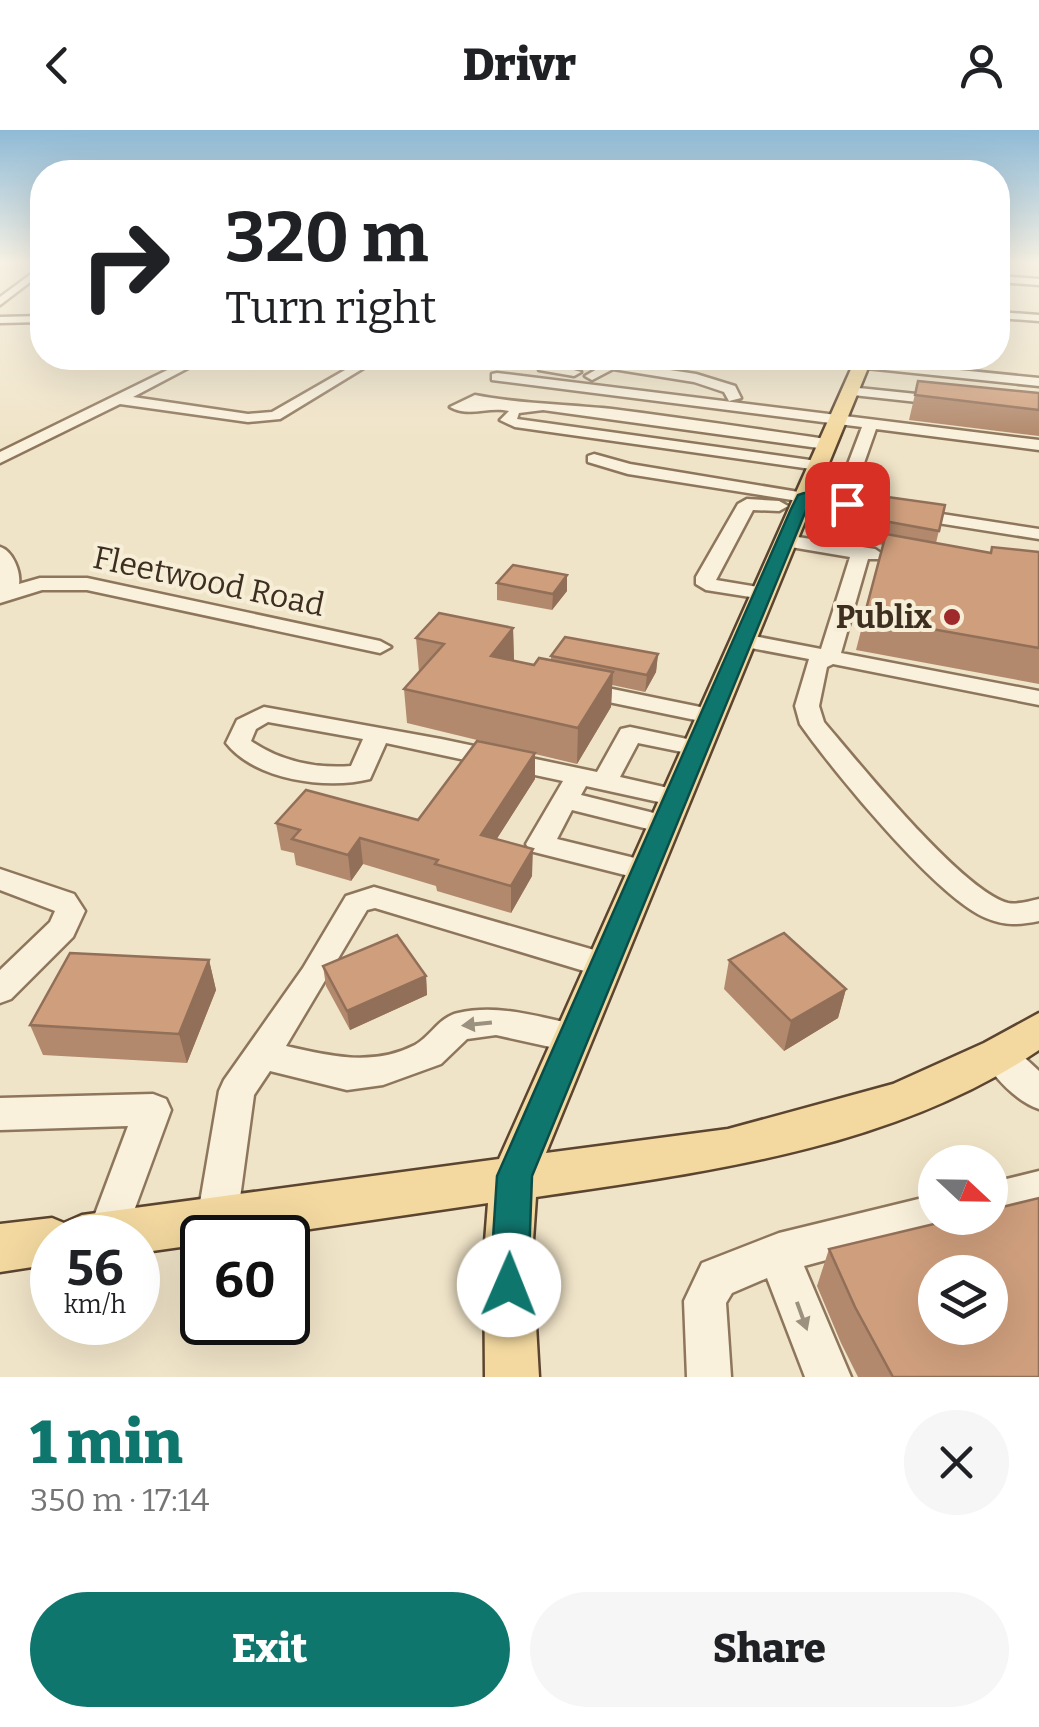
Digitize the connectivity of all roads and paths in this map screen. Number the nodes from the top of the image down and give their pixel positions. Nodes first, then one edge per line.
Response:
1 (177, 370) edge
2 (354, 370) edge
3 (566, 370) edge
4 (858, 370) edge
5 (938, 370) edge
6 (497, 377) dead end
7 (1039, 382) edge
8 (118, 399) junction
9 (492, 402) dead end
10 (969, 404) edge
11 (842, 407) junction
12 (522, 409) junction
13 (871, 422) junction
14 (1039, 446) edge
15 (822, 454) junction
16 (0, 458) edge
17 (594, 459) dead end
18 (755, 468) dead end
19 (746, 486) junction
20 (802, 501) junction
21 (839, 522) junction
22 (1039, 534) edge
23 (785, 540) junction
24 (860, 552) junction
25 (0, 554) edge
26 (896, 558) edge
27 (763, 593) junction
28 (4, 594) edge
29 (743, 640) junction
30 (380, 647) dead end
31 (828, 657) junction
32 (546, 683) edge
33 (1039, 698) edge
34 (710, 716) junction
35 (378, 734) junction
36 (697, 748) junction
37 (592, 778) junction
38 (677, 798) junction
39 (565, 800) junction
40 (664, 824) junction
41 (644, 870) junction
42 (0, 879) edge
43 (1036, 915) edge
44 (604, 964) junction
45 (0, 990) edge
46 (1039, 1029) edge
47 (573, 1038) junction
48 (998, 1055) junction
49 (262, 1056) junction
50 (1039, 1094) edge
51 (0, 1114) edge
52 (514, 1176) junction
53 (1039, 1189) edge
54 (1008, 1196) edge
55 (103, 1215) edge
56 (217, 1215) edge
57 (250, 1215) edge
58 (918, 1218) edge
59 (30, 1244) edge
60 (0, 1248) edge
61 (779, 1253) junction
62 (512, 1377) edge
63 (709, 1377) edge
64 (829, 1377) edge

1 - 8 street
2 - 8 street
3 - 11 street
4 - 11 main road
5 - 7 street
6 - 11 street
8 - 16 street
9 - 12 street
10 - 11 street
11 - 13 street
11 - 15 main road
12 - 15 street
12 - 15 street
13 - 14 street
13 - 21 street
15 - 20 main road
17 - 19 street
18 - 19 street
19 - 20 street
20 - 21 street
20 - 23 main road
20 - 27 street
21 - 22 street
21 - 23 street
21 - 24 street
23 - 27 main road
24 - 26 street
24 - 31 street
25 - 28 street, Fleetwood Road
27 - 29 main road
28 - 30 street, Fleetwood Road
29 - 31 street
29 - 34 main road
31 - 33 street
31 - 43 street
32 - 34 street
34 - 36 main road
35 - 35 street
35 - 37 street
36 - 37 street
36 - 38 main road
37 - 38 street
37 - 39 street
38 - 40 main road
39 - 40 street
39 - 41 street
40 - 41 main road
41 - 44 main road
42 - 45 street
44 - 47 main road
44 - 49 street
46 - 48 main road
47 -> 49 street
47 - 52 main road
48 - 50 street
48 - 52 main road
49 - 56 street
51 - 55 street
52 - 57 main road
52 - 62 main road
53 - 54 street
58 - 61 street
59 - 60 main road
61 - 63 street
61 -> 64 street

